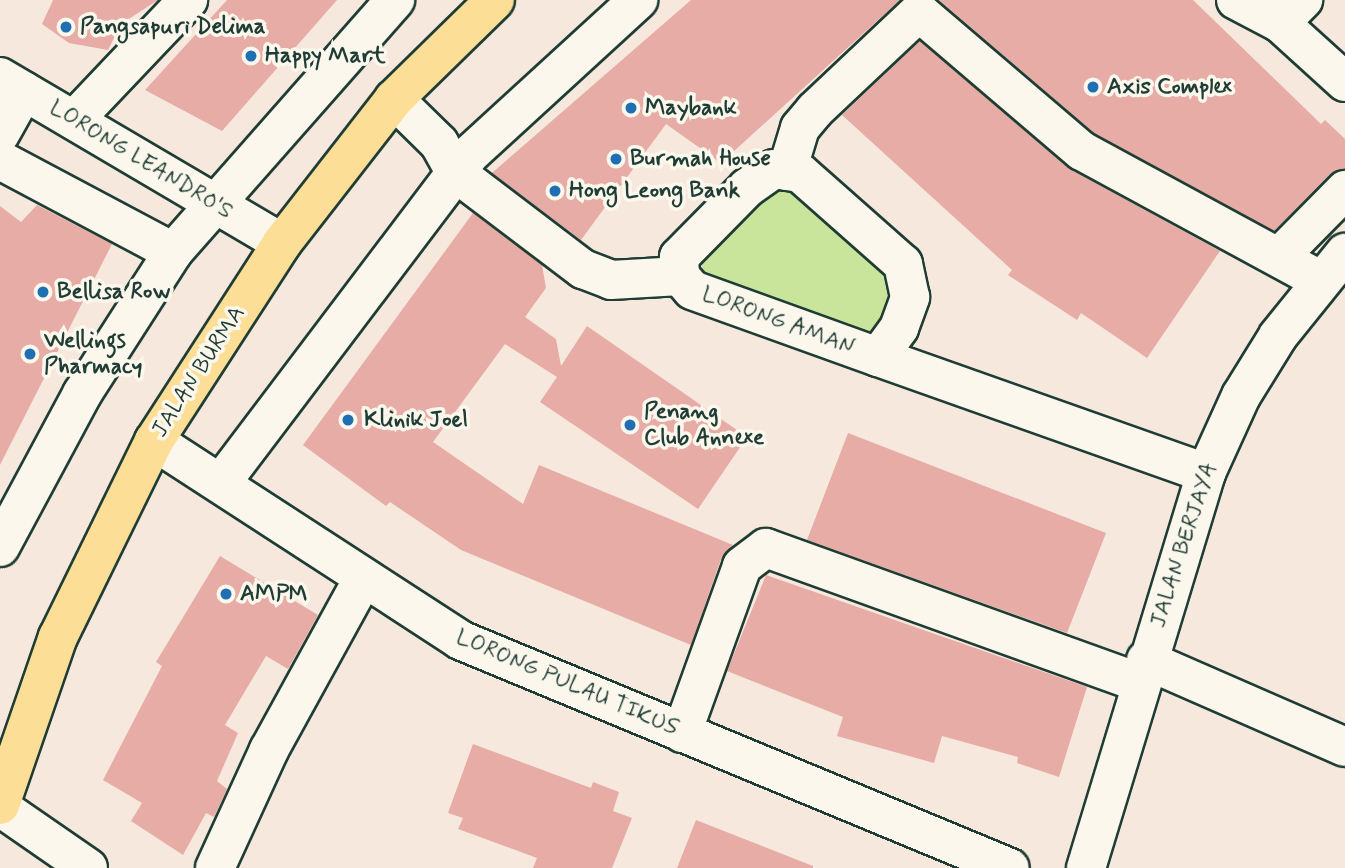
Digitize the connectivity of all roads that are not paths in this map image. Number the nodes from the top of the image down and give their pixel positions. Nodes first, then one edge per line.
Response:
1 (188, 0) edge
2 (396, 0) edge
3 (495, 0) edge
4 (638, 0) edge
5 (1237, 0) edge
6 (1291, 12) edge
7 (1345, 82) edge
8 (12, 84) edge
9 (394, 99) junction
10 (74, 120) junction
11 (0, 135) edge
12 (0, 160) edge
13 (787, 171) junction
14 (454, 172) junction
15 (1345, 190) edge
16 (212, 203) junction
17 (282, 243) junction
18 (173, 252) junction
19 (1280, 256) junction
20 (1333, 267) edge
21 (680, 276) junction
22 (878, 357) junction
23 (154, 441) junction
24 (1206, 474) junction
25 (221, 483) junction
26 (0, 547) edge
27 (363, 579) junction
28 (1143, 671) junction
29 (682, 733) junction
30 (1345, 747) edge
31 (0, 806) edge
32 (71, 863) edge
33 (215, 868) edge
34 (1010, 868) edge
35 (1086, 868) edge

1 - 10 street
2 - 16 street
3 - 9 main road, JALAN BURMA
4 - 14 street
5 - 6 street
6 - 7 street
8 - 10 street, LORONG LEANDRO'S
8 - 11 street
9 - 14 street
9 - 17 main road, JALAN BURMA
10 - 16 street, LORONG LEANDRO'S
12 - 18 street
13 - 19 street
13 - 21 street, LORONG AMAN
13 - 22 street, LORONG AMAN
14 - 21 street
14 - 25 street
15 - 19 street
16 - 17 street, LORONG LEANDRO'S
16 - 18 street
17 - 23 main road, JALAN BURMA
18 - 26 street
19 - 20 street
20 - 24 street, JALAN BERJAYA
21 - 22 street, LORONG AMAN
22 - 24 street, LORONG AMAN
23 - 25 street, LORONG PULAU TIKUS
23 - 31 main road, JALAN BURMA
24 - 28 street, JALAN BERJAYA
25 - 27 street, LORONG PULAU TIKUS
27 - 29 street, LORONG PULAU TIKUS
27 - 33 street
28 - 29 street
28 - 30 street
28 - 35 street, JALAN BERJAYA
29 - 34 street, LORONG PULAU TIKUS
31 - 32 street

